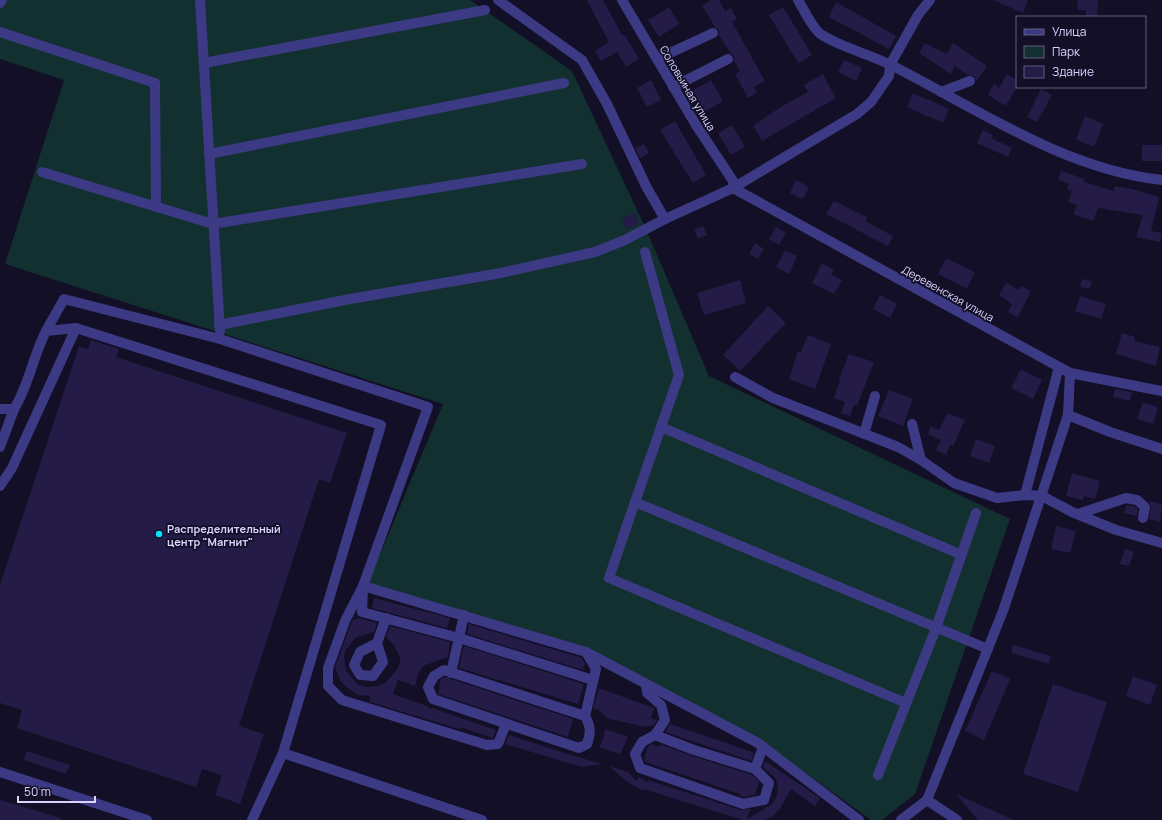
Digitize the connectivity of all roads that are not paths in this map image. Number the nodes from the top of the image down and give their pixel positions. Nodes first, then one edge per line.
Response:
1 (2, 0) edge
2 (200, 0) edge
3 (622, 0) edge
4 (798, 0) edge
5 (930, 0) edge
6 (503, 1) edge
7 (0, 3) edge
8 (485, 10) dead end
9 (0, 32) edge
10 (713, 33) dead end
11 (656, 59) junction
12 (728, 59) dead end
13 (204, 63) junction
14 (890, 65) junction
15 (970, 81) dead end
16 (564, 83) dead end
17 (673, 87) junction
18 (941, 92) junction
19 (209, 154) junction
20 (582, 164) dead end
21 (42, 172) dead end
22 (1162, 180) edge
23 (733, 188) junction
24 (156, 207) junction
25 (665, 219) junction
26 (213, 224) junction
27 (645, 252) dead end
28 (219, 324) junction
29 (76, 328) junction
30 (51, 331) junction
31 (220, 339) junction
32 (1059, 367) junction
33 (1070, 373) junction
34 (735, 376) dead end
35 (1162, 392) edge
36 (875, 396) dead end
37 (14, 408) junction
38 (1, 410) edge
39 (1068, 415) junction
40 (912, 424) dead end
41 (661, 427) junction
42 (864, 434) junction
43 (0, 447) edge
44 (1162, 449) edge
45 (921, 460) junction
46 (0, 486) edge
47 (1025, 495) junction
48 (1042, 496) junction
49 (635, 502) junction
50 (976, 513) dead end
51 (1078, 514) junction
52 (1144, 518) dead end
53 (1162, 543) edge
54 (962, 555) junction
55 (363, 586) junction
56 (464, 615) junction
57 (386, 618) junction
58 (936, 628) junction
59 (459, 638) junction
60 (377, 643) dead end
61 (988, 649) junction
62 (586, 652) junction
63 (451, 672) junction
64 (593, 680) junction
65 (646, 684) junction
66 (906, 703) junction
67 (585, 716) junction
68 (506, 724) junction
69 (656, 735) junction
70 (763, 747) junction
71 (282, 754) junction
72 (755, 769) junction
73 (0, 772) edge
74 (878, 775) dead end
75 (927, 800) junction
76 (147, 820) edge
77 (252, 820) edge
78 (482, 820) edge
79 (859, 820) edge
80 (901, 820) edge
81 (957, 820) edge

1 - 7 street
2 - 13 street
3 - 11 street, Соловьиная улица
4 - 14 street
5 - 14 street
6 - 25 street
8 - 13 street
9 - 24 street
10 - 11 street
11 - 17 street, Соловьиная улица
12 - 17 street
13 - 19 street
14 - 18 street
14 - 23 street
15 - 18 street
16 - 19 street
17 - 23 street, Соловьиная улица
18 - 22 street
19 - 26 street
20 - 26 street
21 - 24 street
23 - 25 street
23 - 32 street, Деревенская улица
24 - 26 street
25 - 28 street
26 - 28 street
27 - 41 street
28 - 31 street
29 - 30 street
29 - 46 street
29 - 71 street
30 - 31 street
30 - 37 street
31 - 55 street
32 - 33 street, Деревенская улица
32 - 47 street
33 - 35 street, Деревенская улица
33 - 39 street
34 - 42 street
36 - 42 street
37 - 38 street
37 - 43 street
39 - 44 street
39 - 48 street
40 - 45 street
41 - 49 street
41 - 54 street
42 - 45 street
45 - 47 street
47 - 48 street
48 - 51 street
48 - 61 street
49 - 58 street
49 - 66 street
50 - 54 street
51 - 52 street
51 - 53 street
54 - 58 street
55 - 56 street
55 - 57 street
55 - 68 street
56 - 59 street
56 - 62 street
57 - 59 street
57 - 60 street
58 - 61 street
58 - 66 street
59 - 63 street
59 - 64 street
61 - 75 street
62 - 64 street
62 - 65 street
63 - 67 street
63 - 68 street
64 - 67 street
65 - 69 street
65 - 70 street
66 - 74 street
67 - 68 street
69 - 72 street
69 - 72 street
70 - 72 street
70 - 79 street
71 - 77 street
71 - 78 street
73 - 76 street
75 - 80 street
75 - 81 street

